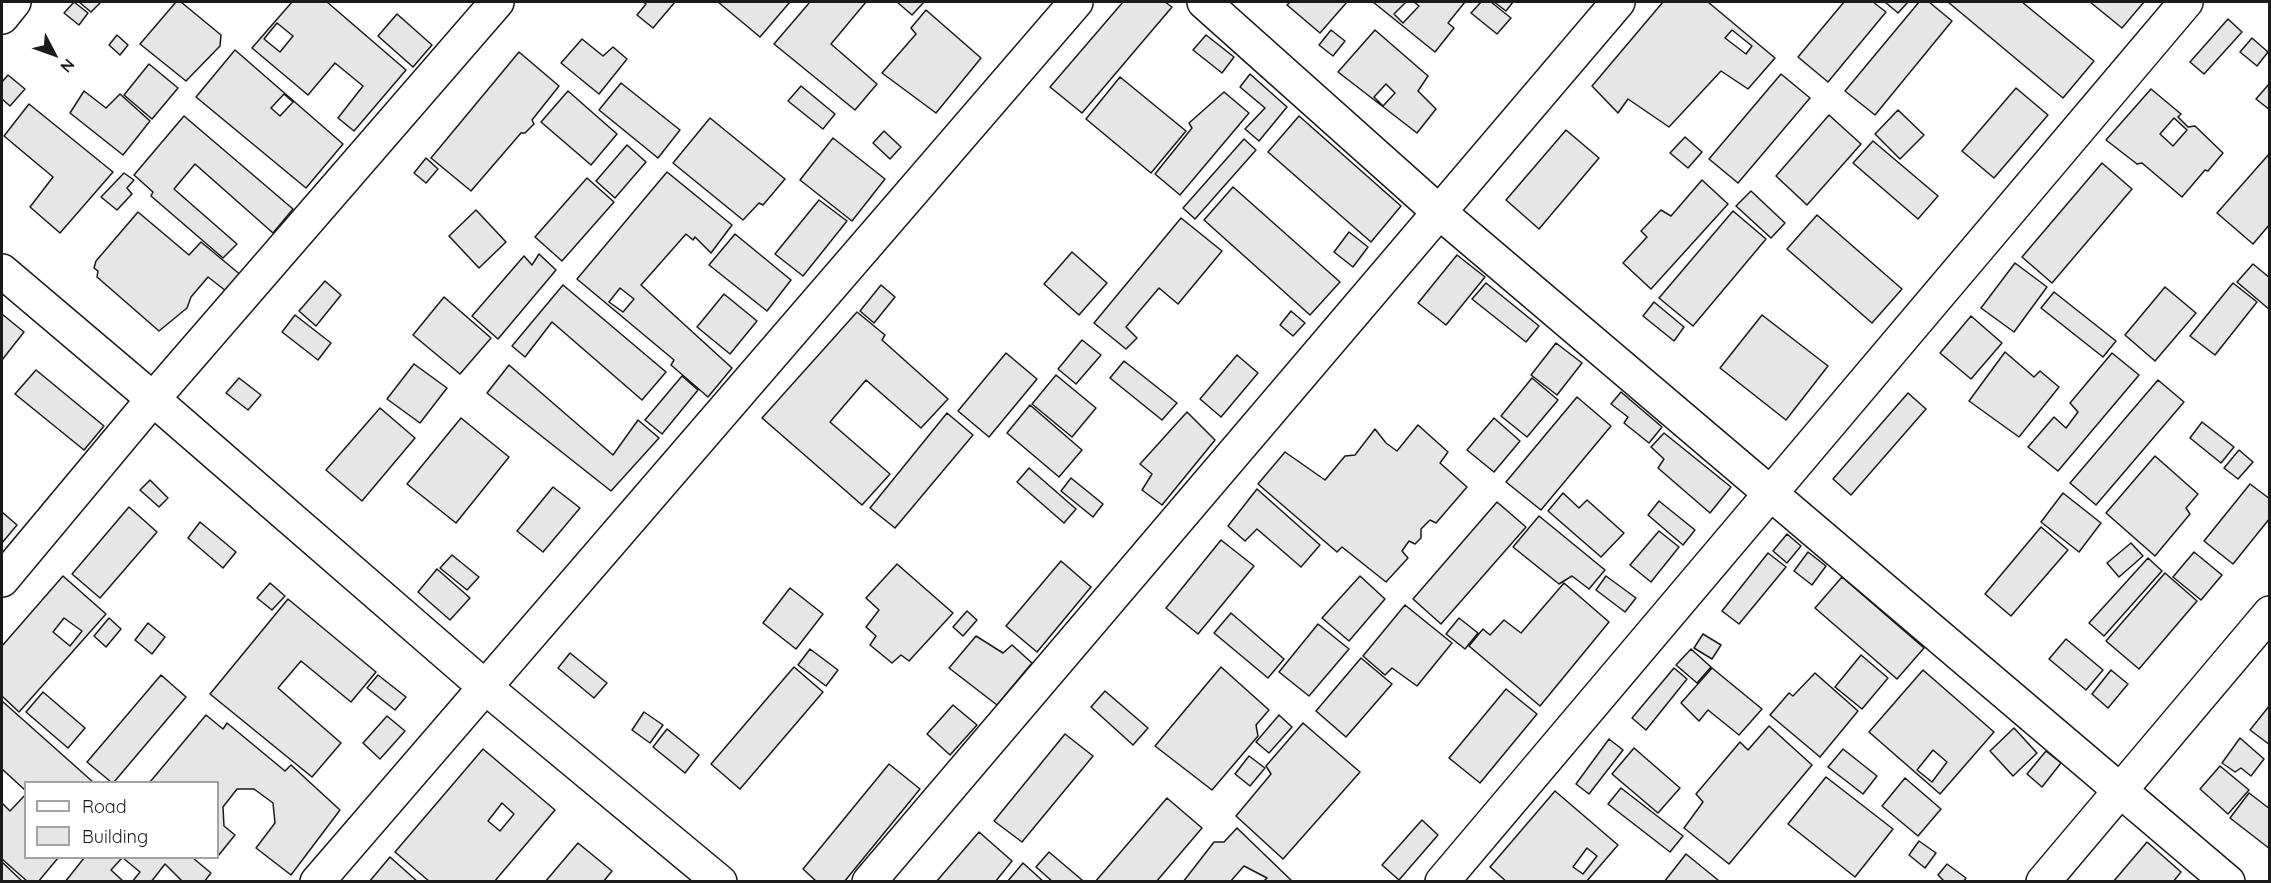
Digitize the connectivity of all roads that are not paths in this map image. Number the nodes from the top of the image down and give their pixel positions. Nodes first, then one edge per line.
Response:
1 (14, 2) edge
2 (497, 2) edge
3 (1076, 2) edge
4 (1204, 2) edge
5 (1618, 2) edge
6 (2186, 2) edge
7 (2, 17) edge
8 (1438, 211) junction
9 (2, 271) edge
10 (153, 399) junction
11 (1771, 494) junction
12 (2, 580) edge
13 (2270, 613) edge
14 (485, 687) junction
15 (2120, 790) junction
16 (317, 882) edge
17 (720, 882) edge
18 (869, 882) edge
19 (1442, 882) edge
20 (2043, 882) edge
21 (2228, 882) edge

1 - 7 street
2 - 10 street
3 - 14 street
4 - 8 street
5 - 8 street
6 - 11 street
8 - 11 street
8 - 18 street
9 - 10 street
10 - 12 street
10 - 14 street
11 - 15 street
11 - 19 street
13 - 15 street
14 - 16 street
14 - 17 street
15 - 20 street
15 - 21 street

